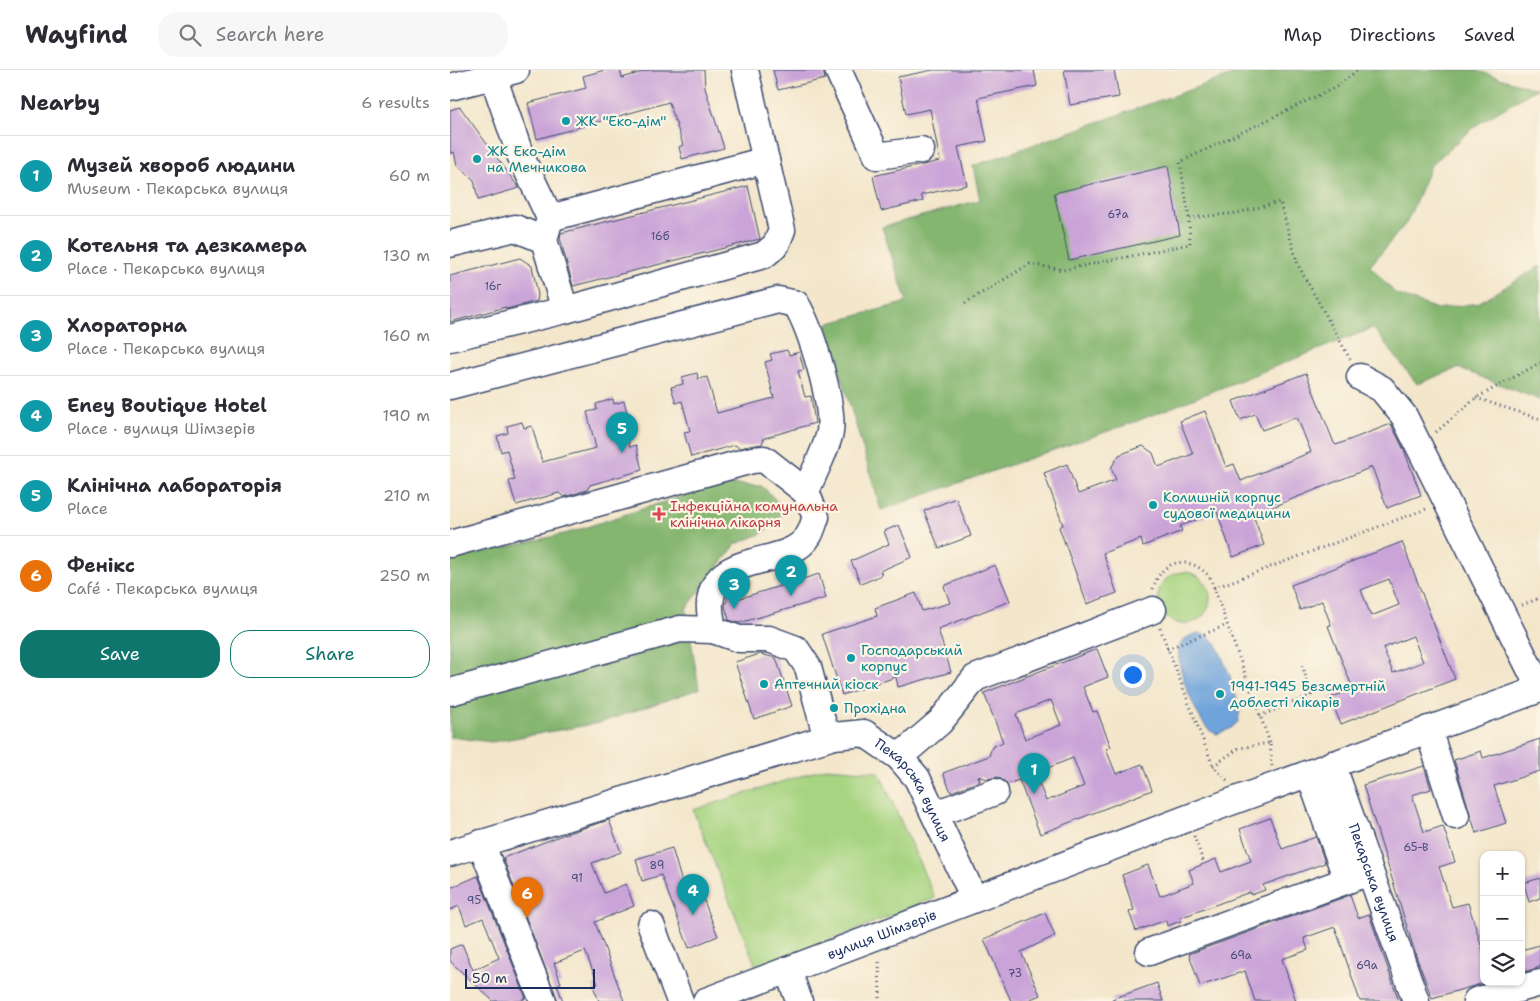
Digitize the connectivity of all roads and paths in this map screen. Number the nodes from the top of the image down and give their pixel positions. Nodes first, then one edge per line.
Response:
1 (745, 70) edge
2 (838, 70) edge
3 (1358, 70) edge
4 (504, 73) edge
5 (450, 87) edge
6 (921, 150) dead end
7 (766, 160) junction
8 (1188, 218) junction
9 (547, 229) junction
10 (450, 244) edge
11 (965, 303) dead end
12 (565, 310) junction
13 (450, 338) edge
14 (1540, 363) edge
15 (1360, 377) joint
16 (450, 386) edge
17 (1476, 398) junction
18 (1540, 419) edge
19 (1439, 440) dead end
20 (806, 492) junction
21 (1447, 501) junction
22 (450, 544) edge
23 (1214, 588) junction
24 (1518, 597) dead end
25 (1540, 598) edge
26 (1153, 610) junction
27 (1227, 625) junction
28 (713, 630) junction
29 (1168, 648) junction
30 (1302, 664) dead end
31 (452, 687) edge
32 (1540, 689) edge
33 (1260, 716) junction
34 (1428, 729) junction
35 (834, 736) junction
36 (1270, 743) junction
37 (899, 757) junction
38 (1213, 766) junction
39 (1320, 768) junction
40 (1273, 774) dead end
41 (1230, 783) dead end
42 (995, 792) dead end
43 (935, 814) junction
44 (1456, 816) dead end
45 (1192, 830) dead end
46 (482, 843) junction
47 (450, 853) edge
48 (1204, 864) dead end
49 (1358, 876) junction
50 (974, 898) junction
51 (651, 925) dead end
52 (879, 949) dead end
53 (1149, 952) dead end
54 (788, 970) junction
55 (1540, 983) edge
56 (543, 1001) edge
57 (680, 1001) edge
58 (706, 1001) edge
59 (800, 1001) edge
60 (880, 1001) edge
61 (1416, 1001) edge
62 (1476, 1001) edge

1 - 7 street
2 - 6 street
3 - 8 path
4 - 5 street
4 - 9 street
7 - 9 street
7 - 12 street
8 - 11 path
8 - 15 path
9 - 10 street
9 - 12 street
12 - 13 street
14 - 17 path
15 - 21 street
16 - 20 street
17 - 18 path
17 - 19 path
20 - 22 street
20 - 28 street
21 - 23 path
21 - 32 street
23 - 26 path
23 - 27 path
24 - 25 path
26 - 29 path
26 - 37 street
27 - 29 path
27 - 33 path
28 - 31 street
28 - 35 street
29 - 38 path
30 - 33 path
32 - 34 street
33 - 36 path
34 - 39 street
34 - 44 street
35 - 37 street, Пекарська вулиця
35 - 46 street, Пекарська вулиця
36 - 38 path
36 - 40 path
37 - 43 street, Пекарська вулиця
38 - 41 path
39 - 49 street, Пекарська вулиця
39 - 50 street
42 - 43 street
43 - 50 street, Пекарська вулиця
45 - 48 path
46 - 47 street, Пекарська вулиця
46 - 56 street
49 - 53 street
49 - 61 street, Пекарська вулиця
50 - 54 street, вулиця Шімзерів
51 - 57 street
52 - 60 path
54 - 58 street, вулиця Шімзерів
54 - 59 street
55 - 62 street

